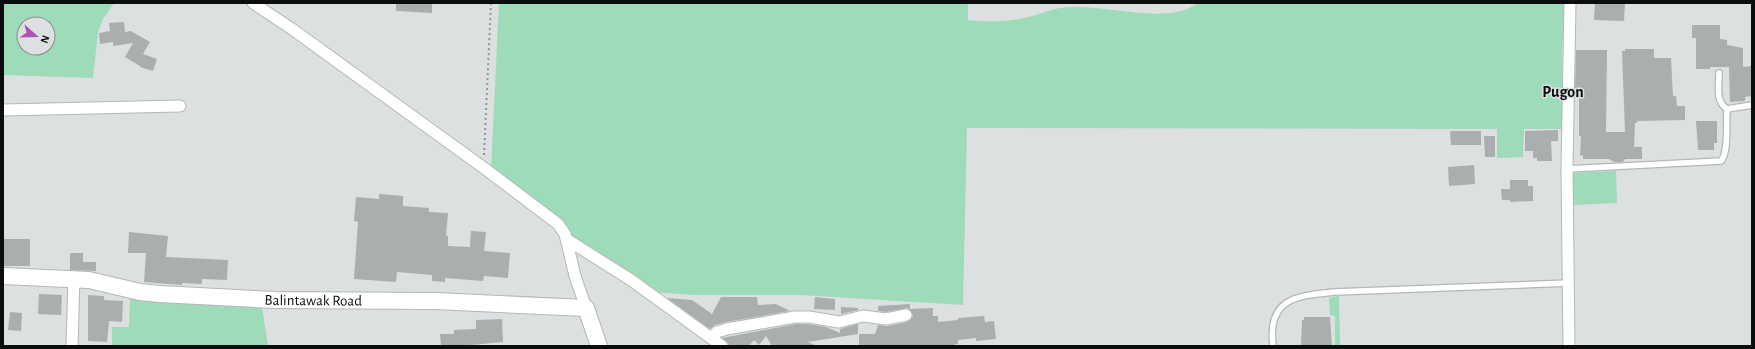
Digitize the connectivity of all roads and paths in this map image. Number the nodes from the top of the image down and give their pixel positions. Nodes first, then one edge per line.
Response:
1 (253, 3) edge
2 (491, 3) edge
3 (1570, 3) edge
4 (1719, 73) dead end
5 (1752, 105) edge
6 (180, 106) dead end
7 (1727, 109) junction
8 (3, 110) edge
9 (484, 168) junction
10 (1567, 169) junction
11 (566, 239) junction
12 (3, 276) edge
13 (74, 278) junction
14 (1569, 283) junction
15 (586, 308) junction
16 (906, 315) dead end
17 (711, 338) junction
18 (72, 346) edge
19 (599, 346) edge
20 (722, 346) edge
21 (1273, 346) edge
22 (1569, 346) edge

1 - 9 street
2 - 9 path
3 - 10 street
4 - 7 lane
5 - 7 lane
6 - 8 street
7 - 10 lane
9 - 11 street
10 - 14 street
11 - 15 street
11 - 17 street
12 - 13 street, Balintawak Road
13 - 15 street, Balintawak Road
13 - 18 street
14 - 21 lane
14 - 22 street
15 - 19 street
16 - 17 street
17 - 20 street

